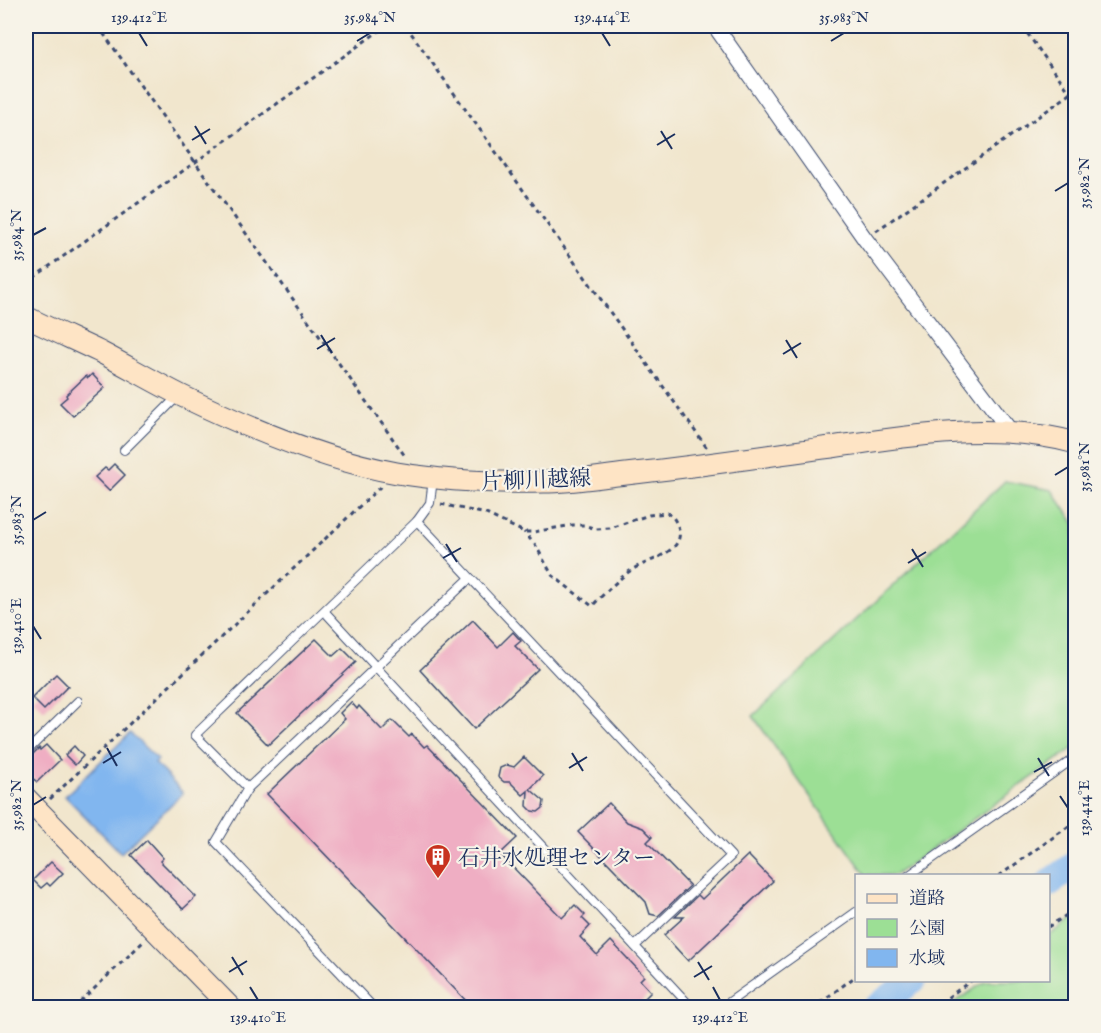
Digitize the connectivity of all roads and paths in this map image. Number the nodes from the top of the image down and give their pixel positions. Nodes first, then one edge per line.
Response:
1 (98, 26) edge
2 (386, 26) edge
3 (406, 26) edge
4 (715, 26) edge
5 (1022, 26) edge
6 (1076, 90) edge
7 (1070, 94) junction
8 (1076, 101) edge
9 (196, 162) junction
10 (865, 239) junction
11 (26, 283) edge
12 (26, 317) edge
13 (180, 395) junction
14 (1011, 432) junction
15 (1076, 443) edge
16 (124, 450) dead end
17 (716, 462) junction
18 (395, 473) junction
19 (426, 477) junction
20 (430, 503) junction
21 (417, 521) junction
22 (524, 532) junction
23 (470, 578) junction
24 (325, 612) junction
25 (375, 666) junction
26 (78, 701) dead end
27 (26, 752) edge
28 (1076, 757) edge
29 (248, 788) junction
30 (32, 804) edge
31 (1076, 821) edge
32 (911, 874) edge
33 (1002, 874) edge
34 (1076, 909) edge
35 (855, 913) edge
36 (1050, 926) edge
37 (155, 930) junction
38 (635, 946) junction
39 (855, 977) edge
40 (971, 982) edge
41 (74, 1008) edge
42 (231, 1008) edge
43 (374, 1008) edge
44 (692, 1008) edge
45 (721, 1008) edge
46 (813, 1008) edge
47 (933, 1008) edge

1 - 9 path
2 - 9 path
3 - 17 path
4 - 10 street
5 - 7 path
6 - 7 path
7 - 8 path
7 - 10 path
9 - 11 path
9 - 19 path
10 - 14 street
12 - 13 main road, 片柳川越線
13 - 16 lane
13 - 18 main road, 片柳川越線
14 - 15 main road, 片柳川越線
14 - 17 main road, 片柳川越線
17 - 19 main road, 片柳川越線
18 - 19 main road, 片柳川越線
18 - 30 path
19 - 20 lane
20 - 21 lane
20 - 22 path
21 - 23 lane
21 - 24 lane
22 - 22 path
23 - 25 lane
23 - 38 lane
24 - 25 lane
24 - 29 lane
25 - 29 lane
25 - 38 lane
26 - 27 lane
28 - 32 lane
29 - 43 lane
30 - 37 main road
31 - 33 path
34 - 36 path
35 - 45 lane
37 - 41 path
37 - 42 main road
38 - 44 lane
39 - 46 path
40 - 47 path

